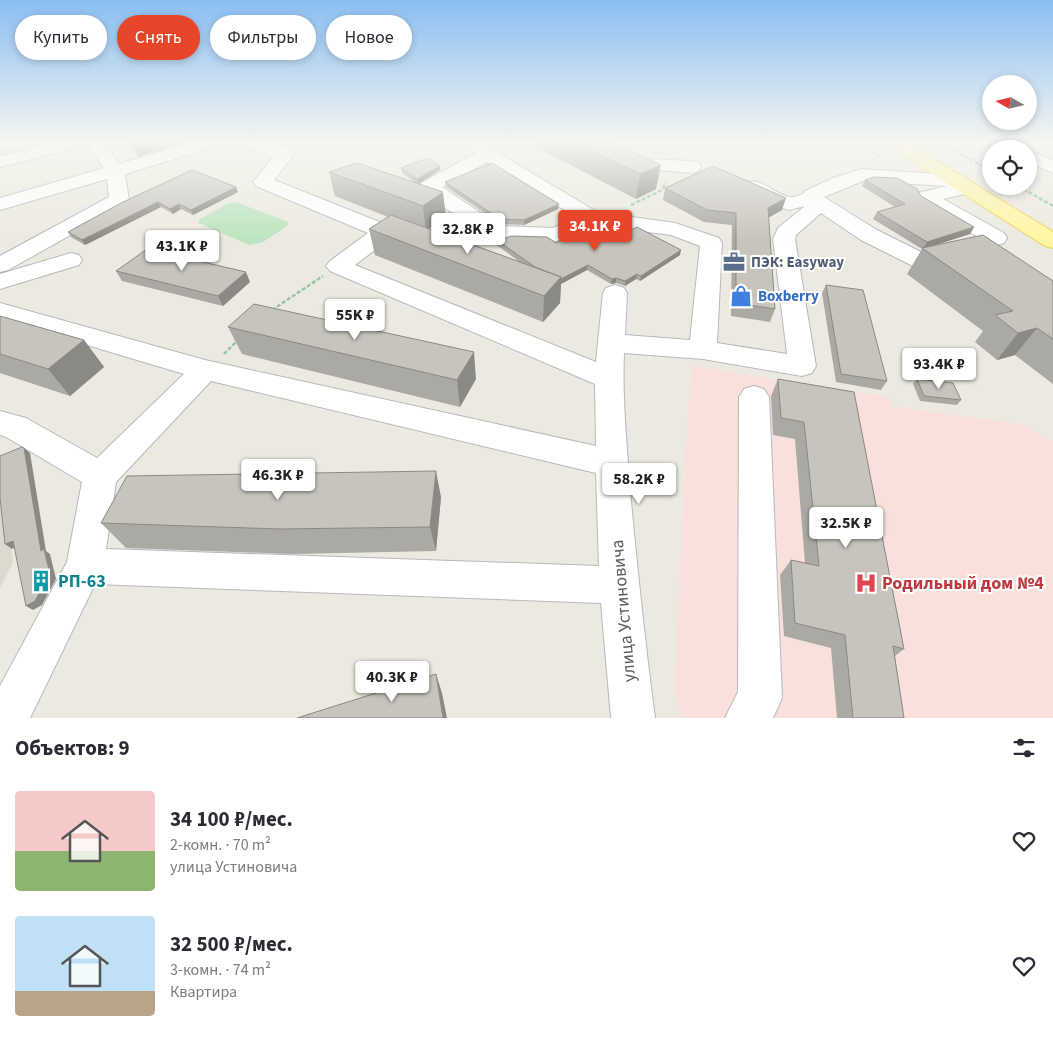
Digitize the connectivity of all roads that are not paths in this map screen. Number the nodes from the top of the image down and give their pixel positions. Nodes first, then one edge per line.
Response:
1 (103, 175) edge
2 (115, 175) edge
3 (269, 175) edge
4 (444, 175) edge
5 (523, 175) edge
6 (822, 175) edge
7 (947, 175) edge
8 (735, 179) edge
9 (840, 182) junction
10 (962, 184) junction
11 (816, 200) junction
12 (0, 204) edge
13 (591, 218) junction
14 (1053, 241) edge
15 (71, 260) dead end
16 (0, 265) edge
17 (0, 282) edge
18 (614, 293) dead end
19 (0, 311) edge
20 (611, 343) junction
21 (703, 350) junction
22 (205, 370) junction
23 (609, 378) junction
24 (754, 397) dead end
25 (0, 423) edge
26 (612, 463) junction
27 (100, 476) junction
28 (85, 566) junction
29 (619, 585) junction
30 (7, 718) edge
31 (633, 718) edge
32 (747, 718) edge

1 - 12 street
2 - 16 street
3 - 23 street
4 - 13 street
5 - 13 street
6 - 9 street
7 - 10 main road
8 - 11 street
9 - 10 street
9 - 11 street
10 - 11 street
10 - 14 main road
11 - 21 street
13 - 21 street
15 - 17 street
18 - 20 street, улица Устиновича
19 - 22 street
20 - 21 street
20 - 23 street, улица Устиновича
22 - 26 street
22 - 27 street
23 - 26 street, улица Устиновича
24 - 32 street
25 - 27 street
26 - 29 street, улица Устиновича
27 - 28 street
28 - 29 street
28 - 30 street
29 - 31 street, улица Устиновича

